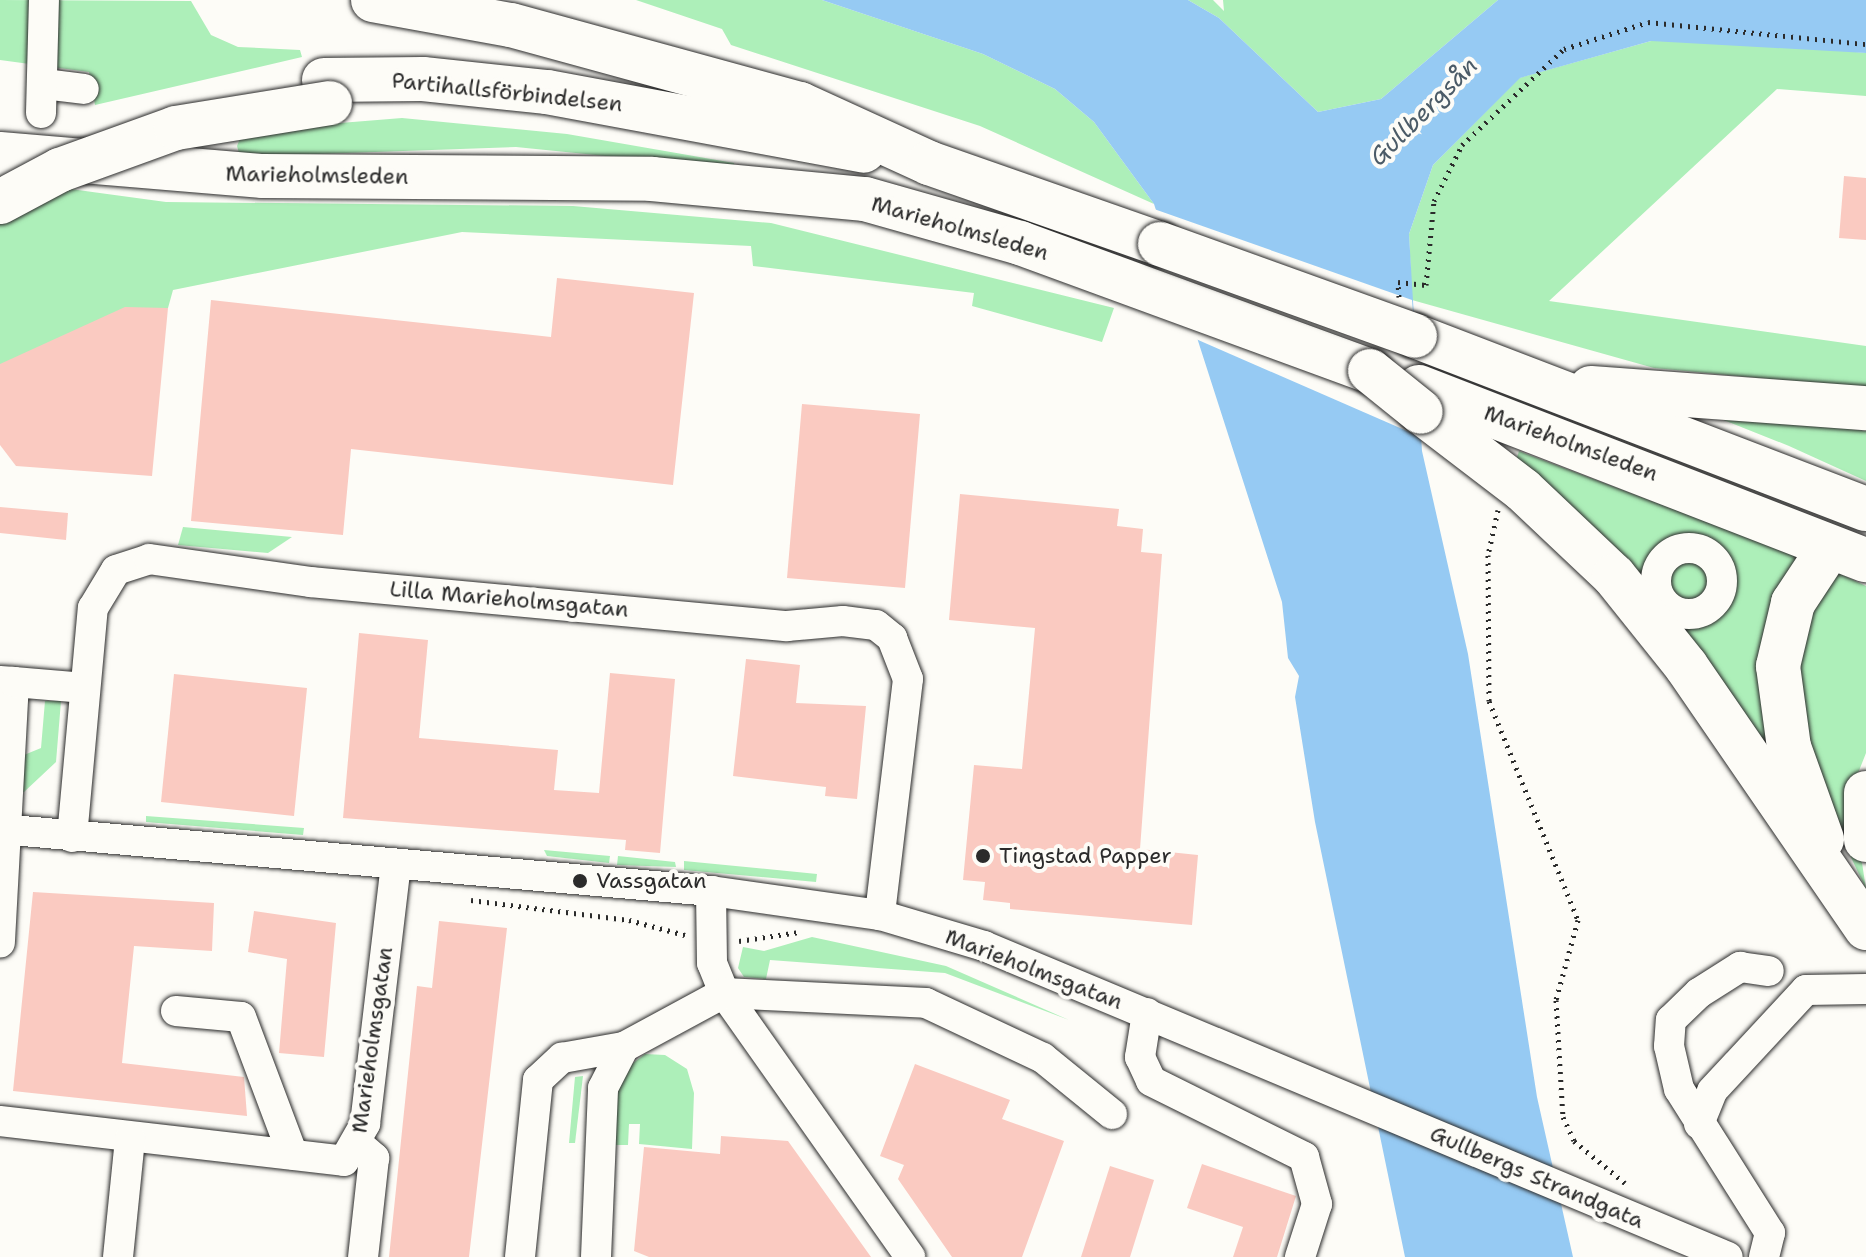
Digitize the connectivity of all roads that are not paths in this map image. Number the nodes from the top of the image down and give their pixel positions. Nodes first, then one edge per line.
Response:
1 (44, 0) edge
2 (373, 0) edge
3 (84, 89) dead end
4 (327, 92) junction
5 (0, 129) edge
6 (0, 154) edge
7 (62, 163) junction
8 (929, 163) junction
9 (0, 176) edge
10 (865, 199) junction
11 (0, 202) edge
12 (1557, 387) junction
13 (1420, 400) junction
14 (1866, 408) edge
15 (1866, 509) edge
16 (1866, 560) edge
17 (1820, 562) dead end
18 (7, 682) edge
19 (85, 688) junction
20 (1866, 793) edge
21 (5, 829) edge
22 (72, 837) junction
23 (1866, 840) edge
24 (396, 864) junction
25 (711, 891) junction
26 (880, 915) junction
27 (1861, 922) edge
28 (0, 943) edge
29 (1769, 971) dead end
30 (1866, 989) edge
31 (724, 993) junction
32 (176, 1011) dead end
33 (1147, 1013) junction
34 (624, 1047) junction
35 (1348, 1095) joint
36 (1112, 1114) dead end
37 (0, 1121) edge
38 (1699, 1124) junction
39 (130, 1139) junction
40 (357, 1143) junction
41 (293, 1155) junction
42 (118, 1257) edge
43 (363, 1257) edge
44 (520, 1257) edge
45 (596, 1257) edge
46 (910, 1257) edge
47 (1300, 1257) edge
48 (1728, 1257) edge
49 (1764, 1257) edge

1 - 3 street
2 - 8 highway, Marieholmsleden
4 - 8 highway, Partihallsförbindelsen
4 - 9 highway, Partihallsförbindelsen
4 - 10 highway, Partihallsförbindelsen
4 - 11 highway, Partihallsförbindelsen, bridge
5 - 7 highway
6 - 7 highway, Marieholmsleden
7 - 10 highway, Marieholmsleden
8 - 12 highway, Marieholmsleden, bridge
10 - 13 highway, Marieholmsleden, bridge
12 - 14 highway
12 - 15 highway, Marieholmsleden
13 - 16 highway, Marieholmsleden
13 - 27 highway, Marieholmsleden
17 - 27 highway
18 - 19 street
18 - 21 street
19 - 22 street, Lilla Marieholmsgatan
19 - 26 street, Lilla Marieholmsgatan
20 - 23 highway
21 - 22 street, Marieholmsgatan
21 - 28 street
22 - 24 street, Marieholmsgatan
24 - 25 street, Marieholmsgatan
24 - 40 street, Marieholmsgatan
25 - 26 street, Marieholmsgatan
25 - 31 street
26 - 33 street, Marieholmsgatan
29 - 38 street
30 - 38 street
31 - 34 street
31 - 36 street
31 - 46 street
32 - 41 street
33 - 35 street, Marieholmsgatan
33 - 47 street, Marieholmsgatan
34 - 44 street
34 - 45 street
35 - 48 street, Gullbergs Strandgata
37 - 39 street
38 - 49 street
39 - 41 street
39 - 42 street
40 - 41 street
40 - 43 street, Marieholmsgatan

